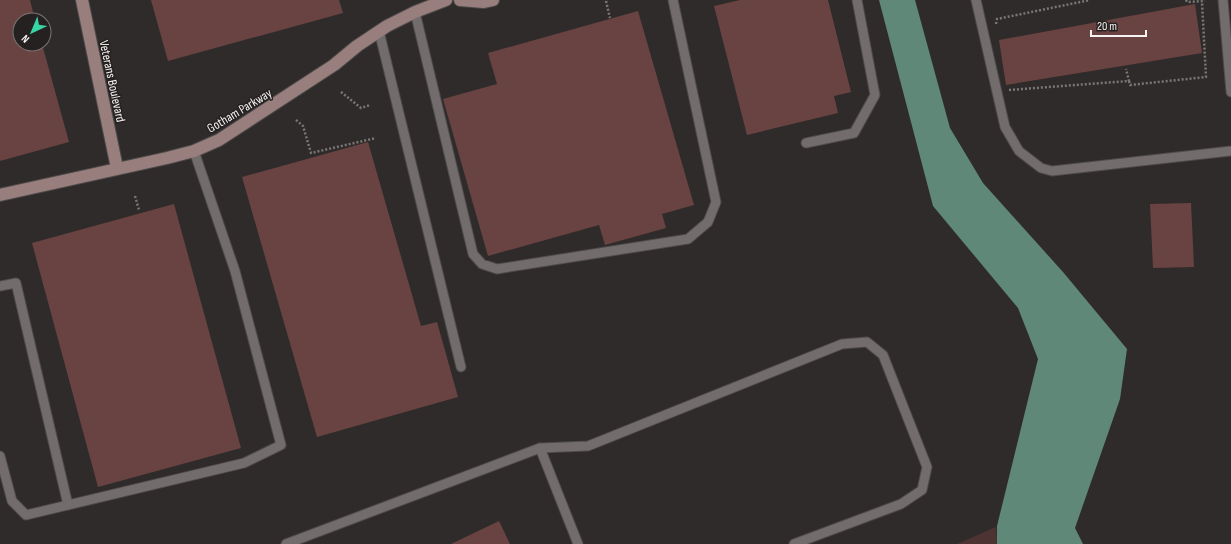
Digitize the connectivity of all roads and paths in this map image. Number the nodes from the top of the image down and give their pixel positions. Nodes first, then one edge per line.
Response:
1 (82, 0) edge
2 (446, 0) edge
3 (460, 0) edge
4 (493, 0) edge
5 (673, 0) edge
6 (857, 0) edge
7 (976, 0) edge
8 (1090, 0) edge
9 (1186, 0) edge
10 (1223, 0) edge
11 (606, 1) edge
12 (415, 12) junction
13 (610, 18) dead end
14 (996, 26) dead end
15 (379, 31) junction
16 (1126, 69) dead end
17 (1129, 81) junction
18 (1003, 88) dead end
19 (341, 92) dead end
20 (1231, 92) edge
21 (370, 105) dead end
22 (296, 120) dead end
23 (376, 138) dead end
24 (806, 142) dead end
25 (194, 151) junction
26 (1231, 151) edge
27 (117, 168) junction
28 (0, 195) edge
29 (135, 196) dead end
30 (139, 210) dead end
31 (0, 286) edge
32 (461, 368) dead end
33 (540, 448) junction
34 (0, 456) edge
35 (68, 505) junction
36 (286, 544) edge
37 (578, 544) edge
38 (794, 544) edge

1 - 27 street, Veterans Boulevard
2 - 12 street, Gotham Parkway
3 - 4 street
5 - 12 lane
6 - 24 lane
7 - 26 lane
8 - 14 path
9 - 17 path
10 - 20 lane
11 - 13 path
12 - 15 street, Gotham Parkway
15 - 25 street, Gotham Parkway
15 - 32 lane
16 - 17 path
17 - 18 path
19 - 21 path
22 - 23 path
25 - 27 street, Gotham Parkway
25 - 35 lane
27 - 28 street, Gotham Parkway
29 - 30 path
31 - 35 lane
33 - 36 lane
33 - 37 lane
33 - 38 lane
34 - 35 lane

